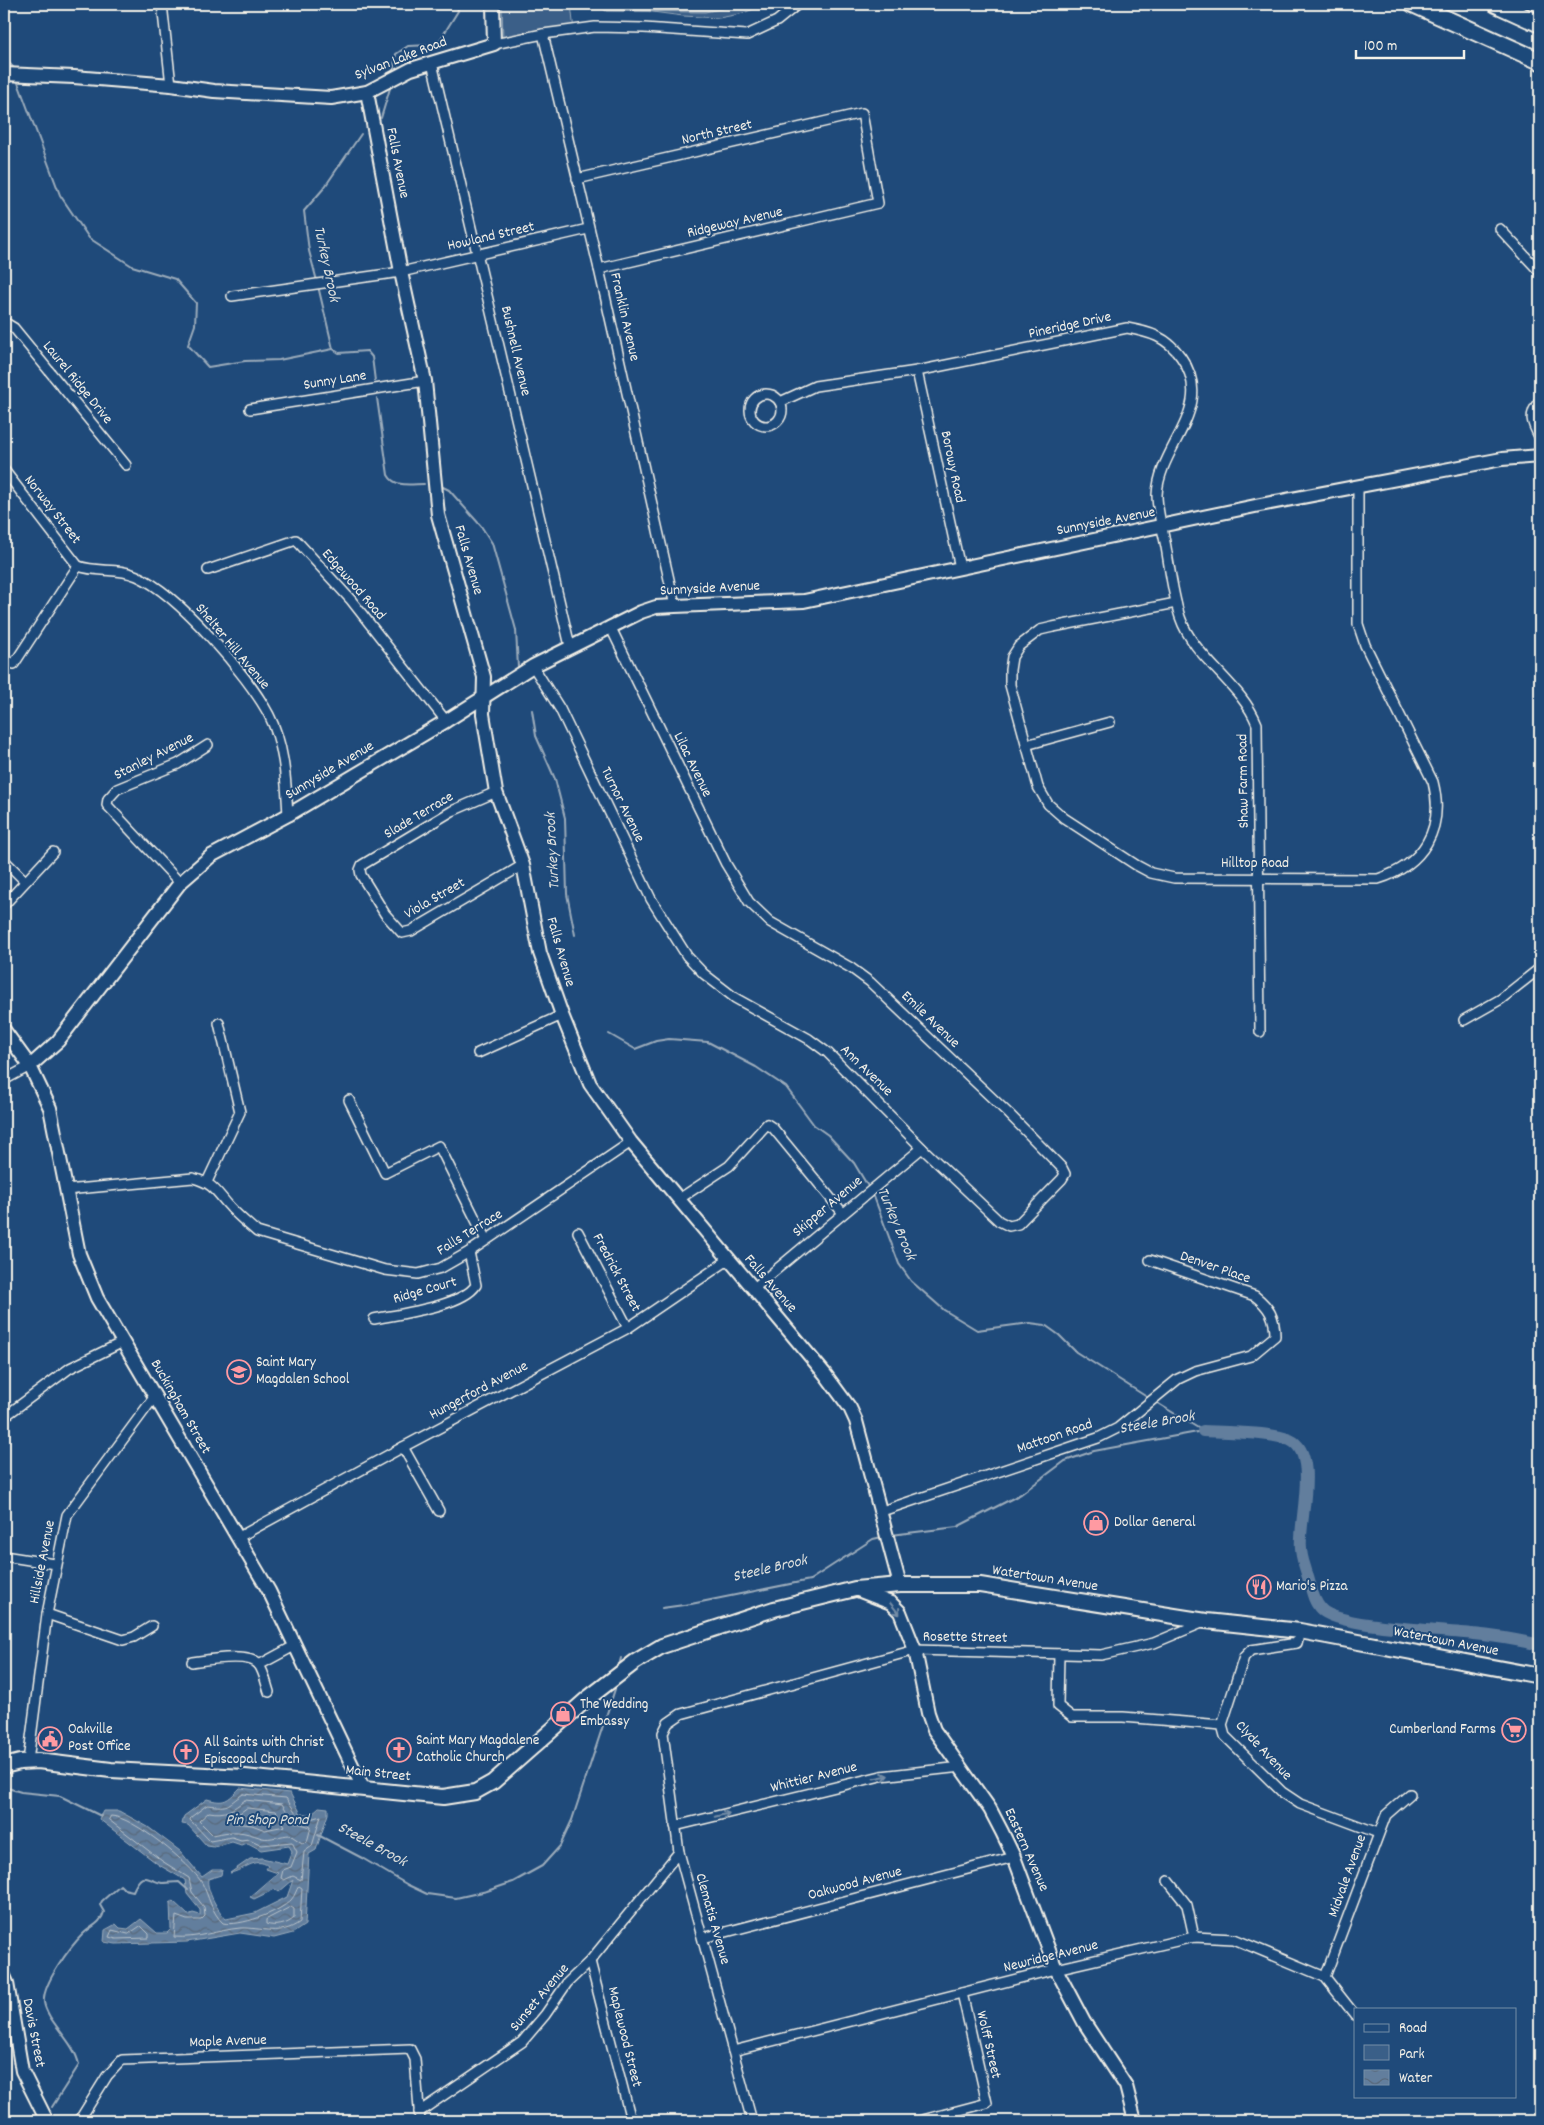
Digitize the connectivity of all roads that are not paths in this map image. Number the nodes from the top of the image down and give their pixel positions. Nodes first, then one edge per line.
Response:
1 (162, 4) edge
2 (493, 4) edge
3 (798, 4) edge
4 (1413, 4) edge
5 (1496, 4) edge
6 (1540, 24) edge
7 (543, 34) junction
8 (494, 44) junction
9 (1540, 61) edge
10 (432, 63) junction
11 (12, 74) edge
12 (171, 85) junction
13 (367, 92) junction
14 (577, 179) junction
15 (878, 203) joint
16 (588, 229) junction
17 (1500, 229) dead end
18 (479, 255) junction
19 (599, 269) junction
20 (400, 272) junction
21 (1540, 272) edge
22 (232, 296) dead end
23 (4, 322) edge
24 (918, 371) junction
25 (425, 381) junction
26 (1540, 400) edge
27 (780, 402) dead end
28 (250, 409) dead end
29 (1540, 438) edge
30 (1540, 456) edge
31 (126, 465) dead end
32 (4, 470) edge
33 (1358, 486) junction
34 (1162, 527) junction
35 (78, 566) junction
36 (960, 568) junction
37 (208, 570) dead end
38 (1176, 603) junction
39 (674, 606) junction
40 (610, 626) junction
41 (570, 646) junction
42 (4, 660) edge
43 (534, 666) junction
44 (483, 698) junction
45 (446, 721) junction
46 (1110, 722) dead end
47 (208, 745) dead end
48 (1026, 745) junction
49 (496, 792) junction
50 (288, 815) junction
51 (53, 852) dead end
52 (4, 860) edge
53 (522, 865) junction
54 (360, 870) joint
55 (1259, 878) junction
56 (25, 881) junction
57 (180, 883) junction
58 (4, 905) edge
59 (757, 910) joint
60 (686, 956) joint
61 (1540, 968) edge
62 (562, 1015) junction
63 (1464, 1020) dead end
64 (219, 1023) dead end
65 (4, 1030) edge
66 (1260, 1032) dead end
67 (478, 1053) dead end
68 (30, 1066) junction
69 (4, 1080) edge
70 (349, 1100) dead end
71 (631, 1142) junction
72 (922, 1148) junction
73 (206, 1182) junction
74 (66, 1190) junction
75 (679, 1199) junction
76 (842, 1212) junction
77 (1009, 1226) joint
78 (578, 1232) dead end
79 (486, 1240) junction
80 (469, 1252) junction
81 (728, 1260) junction
82 (1150, 1260) dead end
83 (753, 1289) junction
84 (374, 1319) dead end
85 (628, 1328) junction
86 (1275, 1336) joint
87 (123, 1342) junction
88 (155, 1396) junction
89 (4, 1418) edge
90 (403, 1447) junction
91 (439, 1511) dead end
92 (883, 1516) junction
93 (237, 1538) junction
94 (4, 1556) edge
95 (55, 1564) junction
96 (900, 1585) junction
97 (855, 1589) junction
98 (47, 1614) junction
99 (1206, 1621) junction
100 (152, 1626) dead end
101 (1300, 1631) junction
102 (296, 1645) junction
103 (915, 1650) junction
104 (1059, 1654) junction
105 (192, 1662) dead end
106 (259, 1665) junction
107 (1540, 1676) edge
108 (269, 1692) dead end
109 (570, 1713) joint
110 (668, 1723) joint
111 (1222, 1725) junction
112 (28, 1761) junction
113 (4, 1766) edge
114 (961, 1766) junction
115 (363, 1788) junction
116 (1410, 1794) dead end
117 (675, 1826) junction
118 (1378, 1833) junction
119 (679, 1852) junction
120 (1014, 1857) junction
121 (1168, 1881) dead end
122 (1194, 1937) junction
123 (703, 1938) junction
124 (590, 1961) junction
125 (1056, 1969) junction
126 (4, 1976) edge
127 (1325, 1977) junction
128 (962, 1993) junction
129 (1354, 2014) edge
130 (9, 2027) edge
131 (733, 2051) junction
132 (419, 2117) edge
133 (631, 2120) dead end
134 (47, 2121) edge
135 (79, 2121) edge
136 (752, 2121) edge
137 (919, 2121) edge
138 (1135, 2121) edge

1 - 12 street
2 - 8 main road
3 - 7 street, Sylvan Lake Road
4 - 9 highway
5 - 6 highway
7 - 8 street, Sylvan Lake Road
7 - 14 street, Franklin Avenue
8 - 10 main road, Sylvan Lake Road
10 - 13 main road, Sylvan Lake Road
10 - 18 street, Bushnell Avenue
11 - 12 main road, Sylvan Lake Road
12 - 13 main road, Sylvan Lake Road
13 - 20 main road, Falls Avenue
14 - 15 street, North Street
14 - 16 street, Franklin Avenue
15 - 19 street, Ridgeway Avenue
16 - 18 street, Howland Street
16 - 19 street, Franklin Avenue
17 - 21 street
18 - 20 street, Howland Street
18 - 41 street, Bushnell Avenue
19 - 39 street, Franklin Avenue
20 - 22 street, Howland Street
20 - 25 main road, Falls Avenue
23 - 31 street, Laurel Ridge Drive
24 - 27 street, Pineridge Drive
24 - 34 street, Pineridge Drive
24 - 36 street, Borowy Road
25 - 28 street, Sunny Lane
25 - 44 main road, Falls Avenue
26 - 29 street
30 - 33 main road, Sunnyside Avenue
32 - 35 street, Norway Street
33 - 34 main road, Sunnyside Avenue
33 - 55 street, Hilltop Road
34 - 36 main road, Sunnyside Avenue
34 - 38 street, Shaw Farm Road
35 - 42 street
35 - 50 street, Shelter Hill Avenue
36 - 39 main road, Sunnyside Avenue
37 - 45 street, Edgewood Road
38 - 48 street, Hilltop Road
38 - 55 street, Shaw Farm Road
39 - 40 main road, Sunnyside Avenue
40 - 41 main road, Sunnyside Avenue
40 - 59 street, Lilac Avenue
41 - 43 main road, Sunnyside Avenue
43 - 44 main road, Sunnyside Avenue
43 - 60 street, Turnor Avenue
44 - 45 main road, Sunnyside Avenue
44 - 49 main road, Falls Avenue
45 - 50 main road, Sunnyside Avenue
46 - 48 street
47 - 57 street, Stanley Avenue
48 - 55 street, Hilltop Road
49 - 53 main road, Falls Avenue
49 - 54 street, Slade Terrace
50 - 57 main road, Sunnyside Avenue
51 - 56 street
52 - 56 street
53 - 54 street, Viola Street
53 - 62 main road, Falls Avenue
55 - 66 street, Shaw Farm Road
56 - 58 street
57 - 68 main road, Sunnyside Avenue
59 - 77 street, Emile Avenue
60 - 72 street, Ann Avenue
61 - 63 street
62 - 67 street
62 - 71 main road, Falls Avenue
64 - 73 street
65 - 68 main road, Buckingham Street
68 - 69 street
68 - 74 main road, Buckingham Street
70 - 79 street
71 - 75 main road, Falls Avenue
71 - 79 street, Falls Terrace
72 - 76 street, Skipper Avenue
72 - 77 street, Ann Avenue
73 - 74 street
73 - 80 street, Falls Terrace
74 - 87 main road, Buckingham Street
75 - 76 street
75 - 81 main road, Falls Avenue
76 - 83 street, Skipper Avenue
78 - 85 street, Fredrick Street
79 - 80 street, Falls Terrace
80 - 84 street, Ridge Court
81 - 83 main road, Falls Avenue
81 - 85 street, Hungerford Avenue
82 - 86 street, Denver Place
83 - 92 main road, Falls Avenue
85 - 90 street, Hungerford Avenue
86 - 92 street, Mattoon Road
87 - 88 main road, Buckingham Street
87 - 89 street
88 - 93 main road, Buckingham Street
88 - 95 street, Hillside Avenue
90 - 91 street
90 - 93 street, Hungerford Avenue
92 - 96 main road, Falls Avenue
93 - 102 main road, Buckingham Street
94 - 95 street
95 - 98 street, Hillside Avenue
96 - 97 main road, Watertown Avenue
96 - 99 main road, Watertown Avenue
97 -> 103 main road, Eastern Avenue
97 - 109 main road, Watertown Avenue
98 - 100 street
98 - 112 street, Hillside Avenue
99 - 101 main road, Watertown Avenue
99 - 104 street, Rosette Street
101 - 107 main road, Watertown Avenue
101 - 111 street
102 - 106 street
102 - 115 main road, Buckingham Street
103 - 104 street, Rosette Street
103 - 110 street, Rosette Street
103 - 114 main road, Eastern Avenue
104 - 111 street, Clyde Avenue
105 - 106 street
106 - 108 street
109 - 115 main road, Main Street
110 - 117 street, Clematis Avenue
111 - 118 street, Clyde Avenue
112 - 113 main road, Main Street
112 - 115 main road, Main Street
117 -> 114 street, Whittier Avenue
114 - 120 main road, Eastern Avenue
116 - 118 street, Midvale Avenue
117 - 119 street, Clematis Avenue
118 - 127 street, Midvale Avenue
119 - 123 street, Clematis Avenue
119 - 124 street, Sunset Avenue
120 - 123 street, Oakwood Avenue
120 - 125 main road, Eastern Avenue
121 - 122 street
122 - 125 street, Newridge Avenue
122 - 127 street, Newridge Avenue
123 - 131 street, Clematis Avenue
124 - 132 street, Sunset Avenue
124 - 133 street, Maplewood Street
125 - 128 street, Newridge Avenue
125 - 138 main road, Eastern Avenue
126 - 130 main road, Davis Street
127 - 129 street, Newridge Avenue
128 - 131 street, Newridge Avenue
128 - 137 street, Wolff Street
130 - 134 main road, Davis Street
131 - 136 street, Clematis Avenue
132 - 135 street, Maple Avenue

